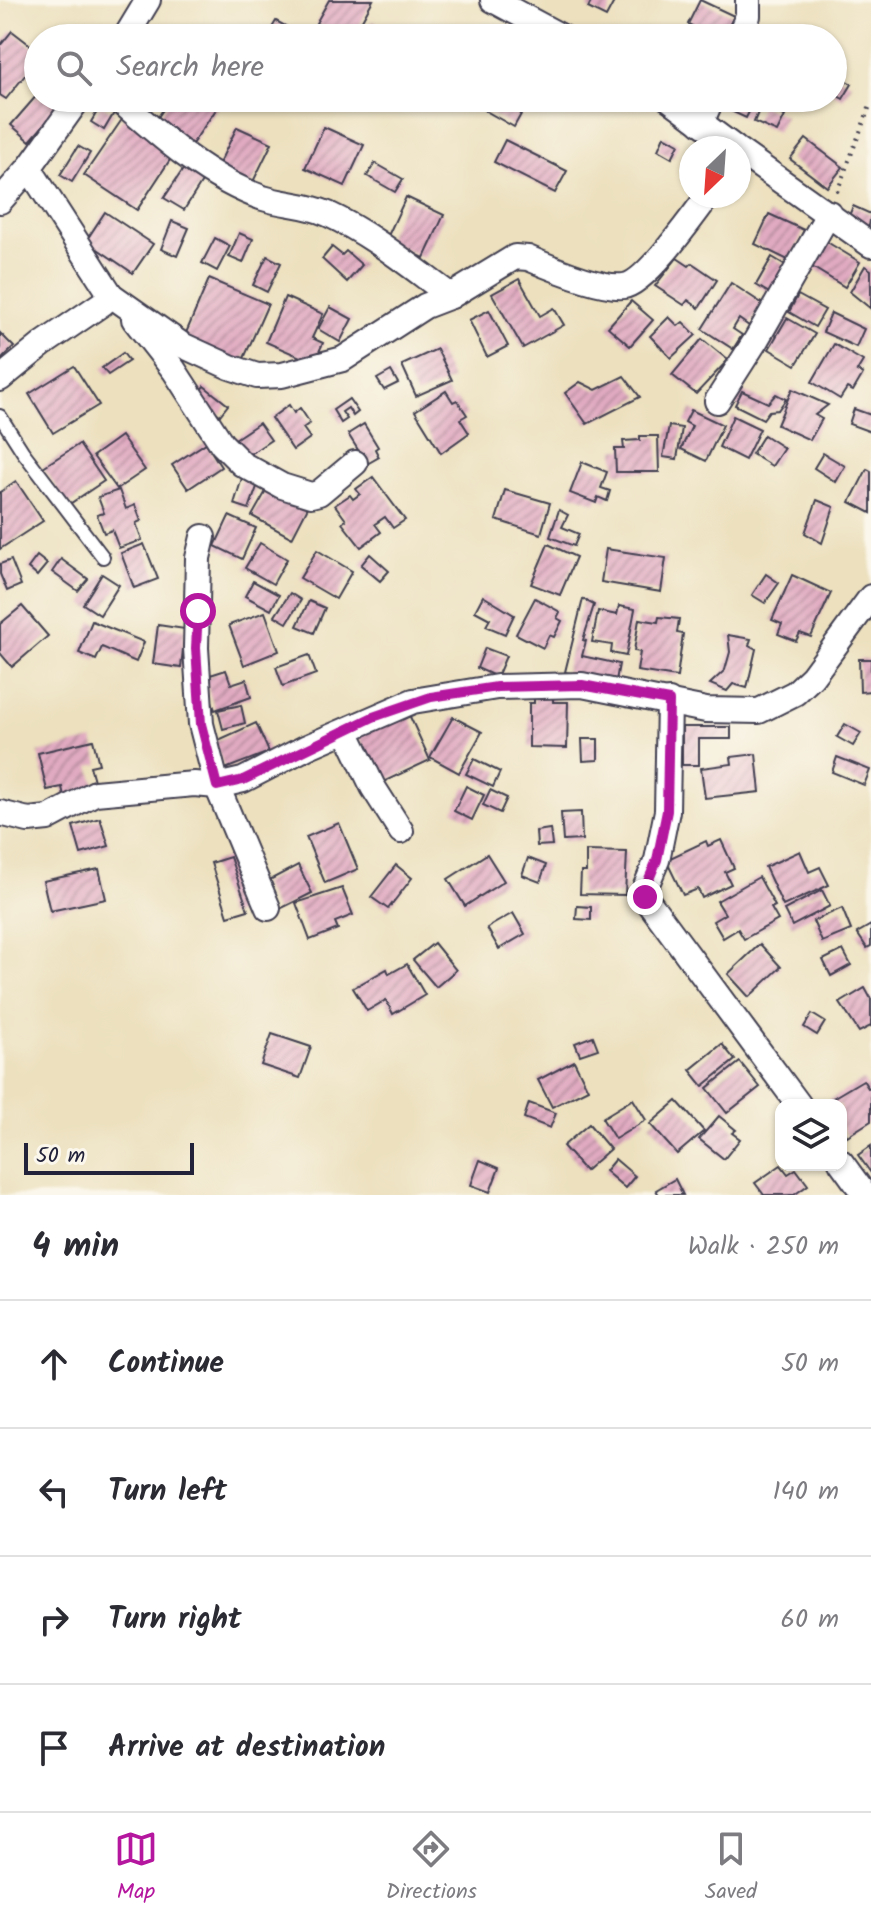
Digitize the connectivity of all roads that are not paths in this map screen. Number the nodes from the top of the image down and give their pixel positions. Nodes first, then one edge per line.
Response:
1 (148, 0) edge
2 (493, 0) edge
3 (748, 0) edge
4 (133, 24) edge
5 (538, 24) edge
6 (744, 24) edge
7 (69, 112) edge
8 (133, 112) edge
9 (686, 112) edge
10 (706, 112) edge
11 (701, 123) junction
12 (718, 136) edge
13 (751, 160) edge
14 (29, 168) junction
15 (0, 201) edge
16 (699, 208) edge
17 (829, 213) junction
18 (871, 245) edge
19 (451, 296) junction
20 (117, 300) junction
21 (0, 379) edge
22 (717, 401) dead end
23 (0, 416) edge
24 (355, 463) dead end
25 (203, 537) dead end
26 (103, 557) dead end
27 (871, 597) edge
28 (669, 701) junction
29 (346, 731) junction
30 (217, 786) junction
31 (0, 813) edge
32 (401, 831) dead end
33 (268, 908) dead end
34 (795, 1099) edge
35 (847, 1170) edge
36 (865, 1195) edge

1 - 4 street
2 - 5 street
3 - 6 street
7 - 14 street
8 - 19 street
9 - 11 street
10 - 11 street
11 - 12 street
13 - 17 street
14 - 15 street
14 - 20 street
16 - 19 street
17 - 18 street
17 - 22 street
19 - 20 street
20 - 21 street
20 - 24 street
23 - 26 lane
25 - 30 street
27 - 28 street
28 - 29 street
28 - 34 street
29 - 30 street
29 - 32 street
30 - 31 street
30 - 33 street
35 - 36 street

